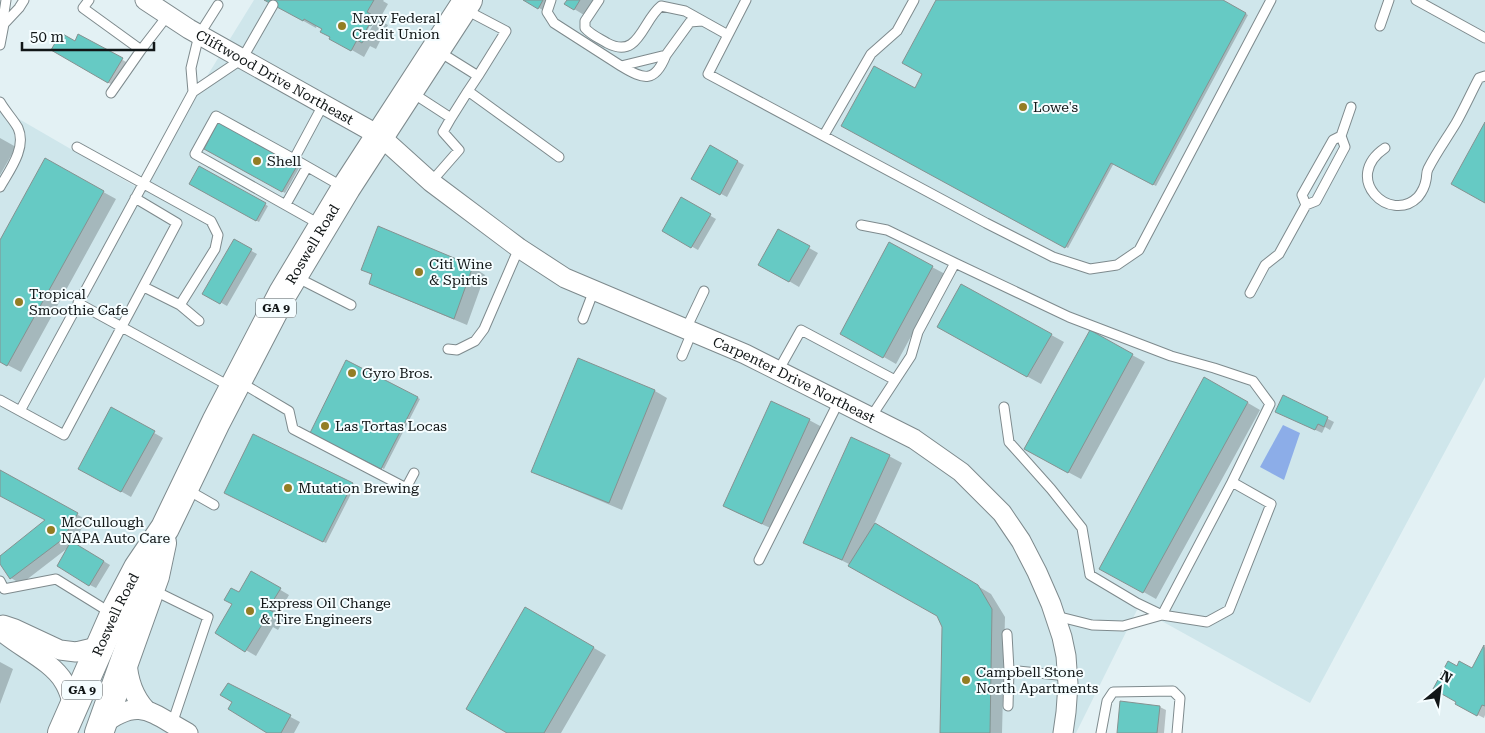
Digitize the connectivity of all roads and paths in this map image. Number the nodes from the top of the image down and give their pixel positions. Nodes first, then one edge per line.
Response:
1 (6, 0) edge
2 (24, 0) edge
3 (89, 0) edge
4 (145, 0) edge
5 (551, 0) edge
6 (599, 0) edge
7 (746, 0) edge
8 (914, 0) edge
9 (1272, 0) edge
10 (1390, 0) edge
11 (1416, 0) edge
12 (463, 3) edge
13 (662, 3) edge
14 (273, 5) dead end
15 (218, 6) dead end
16 (168, 15) junction
17 (705, 21) junction
18 (4, 24) junction
19 (1380, 26) dead end
20 (590, 34) junction
21 (199, 35) junction
22 (728, 35) junction
23 (1485, 38) edge
24 (584, 42) junction
25 (0, 45) edge
26 (141, 50) junction
27 (436, 50) junction
28 (666, 55) junction
29 (242, 59) junction
30 (620, 66) junction
31 (478, 76) junction
32 (1485, 76) edge
33 (409, 91) junction
34 (468, 91) junction
35 (192, 92) junction
36 (111, 93) dead end
37 (0, 102) edge
38 (324, 105) junction
39 (1351, 106) dead end
40 (451, 118) junction
41 (380, 136) junction
42 (824, 136) junction
43 (1342, 136) junction
44 (77, 147) dead end
45 (1385, 148) dead end
46 (558, 157) dead end
47 (294, 159) junction
48 (307, 167) junction
49 (431, 182) junction
50 (143, 183) junction
51 (0, 188) edge
52 (346, 188) junction
53 (135, 198) junction
54 (286, 204) junction
55 (1306, 205) junction
56 (861, 225) dead end
57 (323, 226) junction
58 (519, 248) junction
59 (955, 262) junction
60 (294, 276) junction
61 (144, 286) junction
62 (594, 290) junction
63 (704, 291) dead end
64 (1250, 293) dead end
65 (78, 303) junction
66 (351, 305) dead end
67 (180, 306) junction
68 (582, 319) dead end
69 (199, 322) dead end
70 (122, 327) junction
71 (689, 330) junction
72 (448, 349) dead end
73 (682, 356) dead end
74 (778, 371) junction
75 (895, 380) junction
76 (236, 384) junction
77 (0, 400) edge
78 (839, 401) junction
79 (1004, 407) dead end
80 (20, 410) junction
81 (871, 417) junction
82 (414, 473) dead end
83 (1232, 482) junction
84 (184, 488) junction
85 (214, 505) dead end
86 (165, 528) junction
87 (759, 560) dead end
88 (2, 585) edge
89 (150, 589) junction
90 (0, 599) edge
91 (114, 614) junction
92 (1162, 615) junction
93 (1055, 616) junction
94 (0, 624) edge
95 (0, 630) edge
96 (1007, 634) dead end
97 (100, 646) junction
98 (127, 655) junction
99 (1009, 670) junction
100 (1067, 676) junction
101 (1008, 706) dead end
102 (74, 707) junction
103 (146, 710) junction
104 (100, 729) edge
105 (180, 729) edge
106 (62, 733) edge
107 (1062, 733) edge
108 (1101, 733) edge
109 (1177, 733) edge

1 - 18 lane
2 - 18 lane
3 - 26 lane
4 - 16 street, Cliftwood Drive Northeast
5 - 24 lane
6 - 20 lane
7 - 22 lane
8 - 42 lane
9 - 42 lane
10 - 19 lane
11 - 23 lane
12 - 27 main road, Roswell Road / GA 9
12 - 31 lane
13 - 17 lane
13 - 20 lane
14 - 29 lane
15 - 21 lane
16 - 21 street, Cliftwood Drive Northeast
16 - 26 lane
17 - 22 lane
17 - 28 lane
18 - 25 lane
20 - 24 lane
21 - 29 street, Cliftwood Drive Northeast
21 - 35 lane
22 - 42 lane
24 - 30 lane
26 - 36 lane
27 - 31 lane
27 - 33 main road, Roswell Road / GA 9
28 - 30 lane
28 - 30 lane
29 - 35 lane
29 - 38 street, Cliftwood Drive Northeast
31 - 34 lane
32 - 45 lane
33 - 40 lane
33 - 41 main road, Roswell Road / GA 9
34 - 40 lane
34 - 46 lane
35 - 50 lane
37 - 51 lane
38 - 41 street, Cliftwood Drive Northeast
38 - 47 lane
39 - 43 lane
40 - 49 lane
41 - 49 street, Carpenter Drive Northeast
41 - 52 main road, Roswell Road / GA 9
43 - 55 lane
43 - 55 lane
44 - 50 lane
47 - 48 lane
47 - 54 lane
48 - 52 lane
48 - 54 lane
49 - 58 street, Carpenter Drive Northeast
50 - 53 lane
50 - 67 lane
52 - 57 main road, Roswell Road / GA 9
53 - 61 lane
53 - 65 lane
54 - 57 lane
55 - 64 lane
56 - 59 lane
57 - 60 main road, Roswell Road / GA 9
58 - 62 street, Carpenter Drive Northeast
58 - 72 lane
59 - 75 lane
59 - 83 lane
60 - 66 lane
60 - 76 main road, Roswell Road / GA 9
61 - 67 lane
61 - 70 lane
62 - 68 lane
62 - 71 street, Carpenter Drive Northeast
63 - 71 lane
65 - 70 lane
65 - 80 lane
67 - 69 lane
70 - 76 lane
70 - 80 lane
71 - 73 lane
71 - 74 street, Carpenter Drive Northeast
74 - 75 lane
74 - 78 street, Carpenter Drive Northeast
75 - 81 lane
76 - 82 lane
76 - 84 main road, Roswell Road / GA 9
77 - 80 lane
78 - 81 street, Carpenter Drive Northeast
78 - 87 lane
79 - 92 lane
81 - 93 street, Carpenter Drive Northeast
83 - 92 lane
83 - 92 lane
84 - 85 lane
84 - 86 main road, Roswell Road / GA 9
86 - 89 main road, Roswell Road / GA 9
86 - 91 main road, Roswell Road / GA 9
88 - 90 lane
88 - 91 lane
89 - 98 main road, Roswell Road / GA 9
89 - 105 lane
91 - 97 main road, Roswell Road / GA 9
92 - 93 lane
93 - 100 street, Carpenter Drive Northeast
94 - 97 street
95 - 102 street
96 - 99 lane
97 - 102 main road, Roswell Road / GA 9
98 - 103 street
98 - 104 main road, Roswell Road / GA 9
99 - 100 lane
99 - 101 lane
100 - 107 street, Carpenter Drive Northeast
102 - 106 main road, Roswell Road / GA 9
103 - 104 street
103 - 105 street
108 - 109 lane

